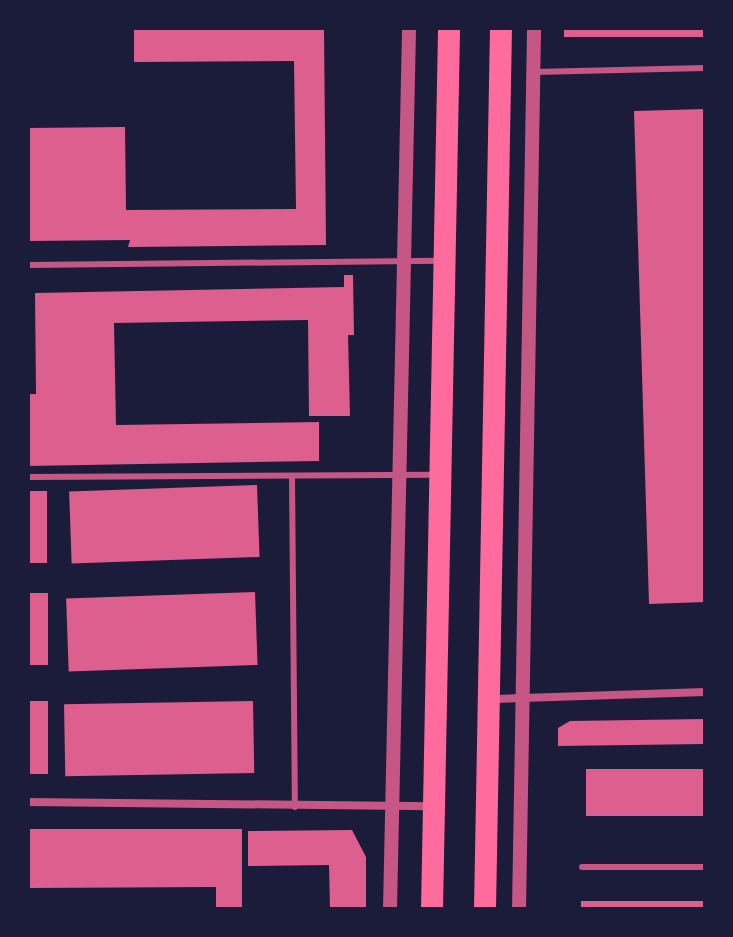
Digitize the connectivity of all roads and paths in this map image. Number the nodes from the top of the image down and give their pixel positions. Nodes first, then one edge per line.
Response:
1 (409, 28) edge
2 (449, 28) edge
3 (501, 28) edge
4 (534, 28) edge
5 (705, 68) edge
6 (534, 72) junction
7 (444, 261) junction
8 (405, 262) junction
9 (28, 265) edge
10 (440, 475) junction
11 (292, 476) junction
12 (400, 476) junction
13 (28, 477) edge
14 (705, 692) edge
15 (523, 697) junction
16 (488, 700) junction
17 (28, 802) edge
18 (433, 806) junction
19 (295, 807) junction
20 (392, 807) junction
21 (582, 867) dead end
22 (705, 867) edge
23 (390, 909) edge
24 (432, 909) edge
25 (485, 909) edge
26 (519, 909) edge

1 - 8 street
2 - 7 highway
3 - 16 highway
4 - 6 street
5 - 6 lane
6 - 15 street
7 - 8 lane
7 - 10 highway
8 - 9 lane
8 - 12 street
10 - 12 lane
10 - 18 highway
11 - 12 lane
11 - 13 lane
11 - 19 lane
12 - 20 street
14 - 15 street
15 - 16 street
15 - 26 street
16 - 25 highway
17 - 19 street
18 - 20 street
18 - 24 highway
19 - 20 street
20 - 23 street
21 - 22 lane

